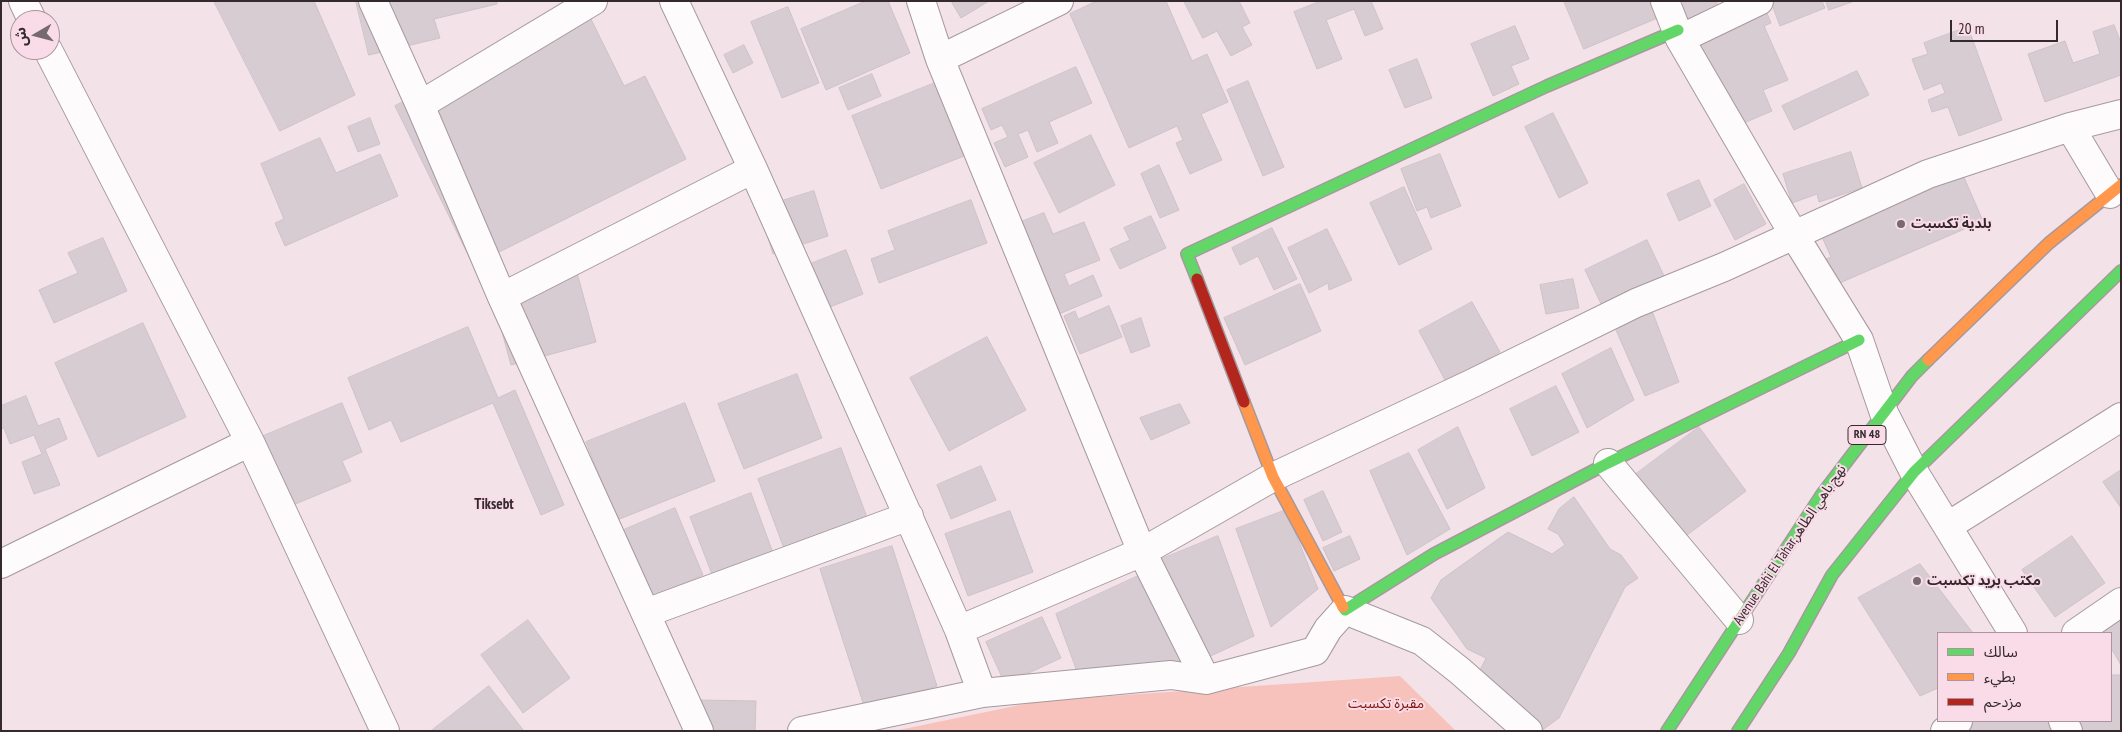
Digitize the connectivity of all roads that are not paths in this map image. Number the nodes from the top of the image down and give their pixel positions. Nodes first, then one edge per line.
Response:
1 (373, 1) edge
2 (593, 1) edge
3 (674, 1) edge
4 (921, 1) edge
5 (1059, 1) edge
6 (1666, 1) edge
7 (1759, 1) edge
8 (1679, 35) junction
9 (940, 58) junction
10 (53, 60) edge
11 (420, 106) junction
12 (2121, 114) edge
13 (2070, 127) junction
14 (753, 169) junction
15 (2115, 189) edge
16 (1794, 235) junction
17 (2121, 271) edge
18 (502, 297) junction
19 (1859, 340) junction
20 (1884, 413) junction
21 (2121, 417) edge
22 (250, 442) junction
23 (1608, 463) junction
24 (1914, 472) junction
25 (1273, 477) junction
26 (909, 516) junction
27 (1948, 526) junction
28 (1142, 552) junction
29 (1, 564) edge
30 (2121, 602) edge
31 (1345, 610) junction
32 (646, 613) junction
33 (1739, 620) junction
34 (959, 630) junction
35 (2012, 632) edge
36 (2077, 632) edge
37 (1206, 680) junction
38 (982, 693) junction
39 (1957, 722) edge
40 (1746, 727) edge
41 (386, 731) edge
42 (699, 731) edge
43 (802, 731) edge
44 (1528, 731) edge
45 (1667, 731) edge
46 (1945, 731) edge

1 - 11 street
2 - 11 street
3 - 14 street
4 - 9 street
5 - 9 street
6 - 8 street
7 - 8 street
8 - 16 street
8 - 25 street
9 - 28 street
10 - 22 street
11 - 18 street
12 - 13 street
13 - 15 street
13 - 16 street
14 - 18 street
14 - 26 street
15 - 20 street, Avenue Bahi El Tahar,نهج باهي الطاهر / RN 48
16 - 19 street
16 - 25 street
17 - 24 street
18 - 32 street
19 - 20 street
19 - 23 street
20 - 24 street
20 - 33 street, Avenue Bahi El Tahar,نهج باهي الطاهر / RN 48
21 - 27 street
22 - 29 street
22 - 41 street
23 - 31 street
23 - 33 street
24 - 27 street
24 - 40 street
25 - 28 street
25 - 31 street
26 - 32 street
26 - 34 street
27 - 35 street
28 - 34 street
28 - 37 street
30 - 36 street
31 - 37 street
31 - 44 street
32 - 42 street
33 - 45 street, Avenue Bahi El Tahar,نهج باهي الطاهر / RN 48
34 - 38 street
37 - 38 street
38 - 43 street
39 - 46 street

